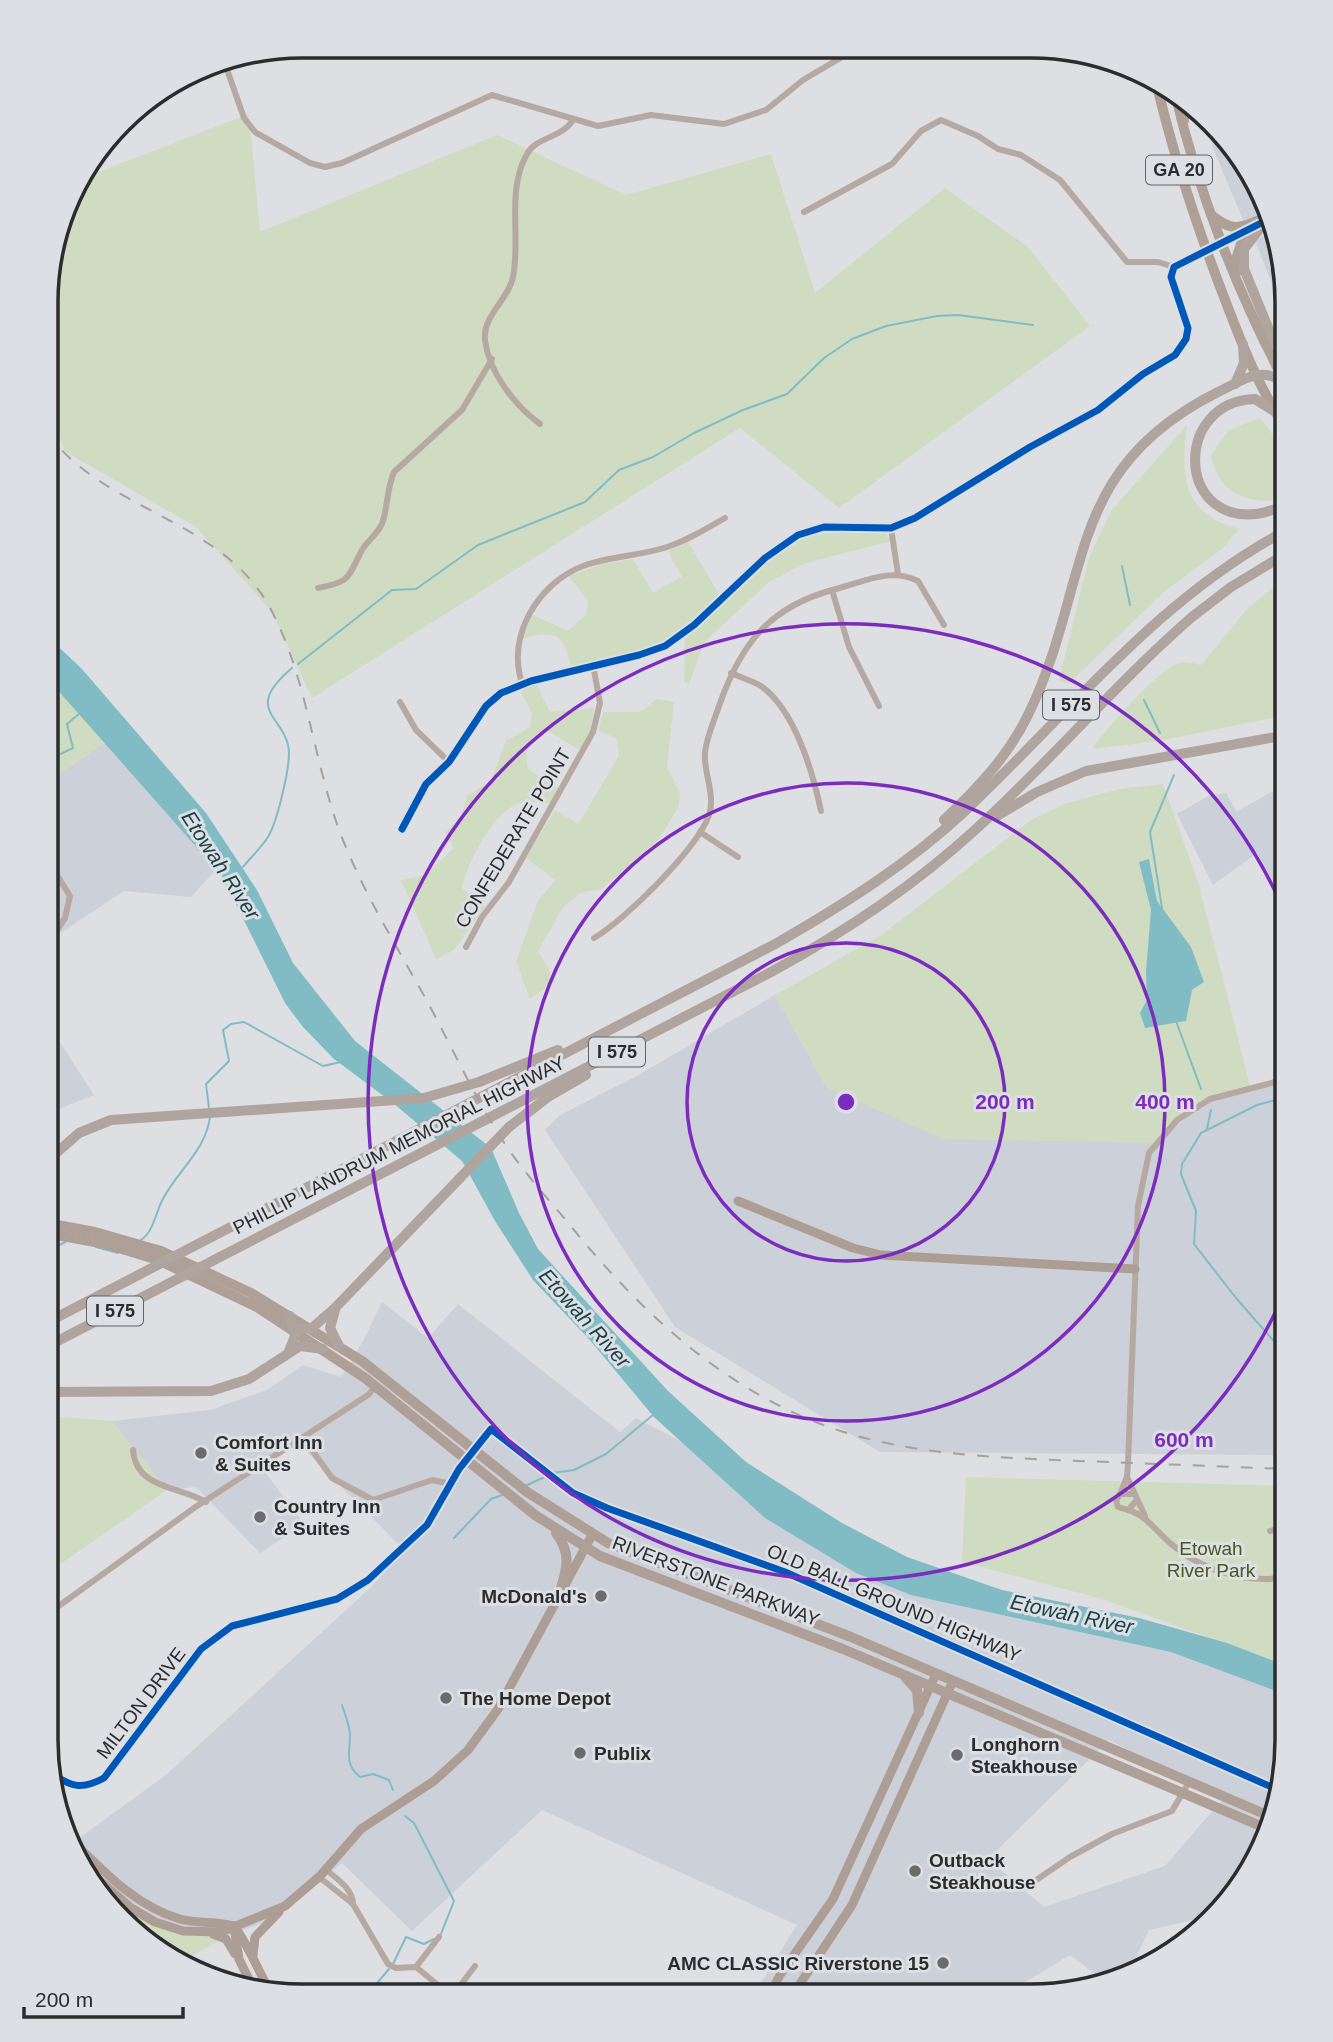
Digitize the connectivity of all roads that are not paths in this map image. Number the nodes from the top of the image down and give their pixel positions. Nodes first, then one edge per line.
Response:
1 (840, 58) edge
2 (227, 70) edge
3 (1159, 93) edge
4 (1180, 108) edge
5 (1186, 113) edge
6 (573, 120) junction
7 (1186, 138) junction
8 (804, 212) dead end
9 (1211, 215) junction
10 (1261, 220) edge
11 (1262, 222) edge
12 (1264, 228) edge
13 (1258, 231) junction
14 (1243, 238) junction
15 (1223, 244) junction
16 (1206, 253) junction
17 (1174, 267) junction
18 (1237, 275) junction
19 (1264, 337) junction
20 (1275, 343) edge
21 (1243, 344) junction
22 (1275, 346) edge
23 (492, 359) junction
24 (1275, 361) edge
25 (1256, 373) junction
26 (1275, 377) edge
27 (1235, 384) junction
28 (1275, 409) edge
29 (1275, 412) edge
30 (540, 424) dead end
31 (1275, 508) edge
32 (725, 517) dead end
33 (891, 528) junction
34 (1275, 537) edge
35 (1275, 560) edge
36 (898, 573) junction
37 (318, 589) dead end
38 (832, 590) junction
39 (944, 625) dead end
40 (593, 665) junction
41 (731, 673) junction
42 (522, 683) junction
43 (400, 702) dead end
44 (879, 706) dead end
45 (1275, 737) edge
46 (449, 762) junction
47 (821, 811) dead end
48 (402, 829) dead end
49 (977, 829) junction
50 (700, 832) junction
51 (738, 857) dead end
52 (58, 877) edge
53 (863, 891) junction
54 (58, 928) edge
55 (594, 938) dead end
56 (466, 947) dead end
57 (728, 994) junction
58 (613, 1028) junction
59 (1275, 1082) edge
60 (58, 1150) edge
61 (738, 1201) dead end
62 (58, 1226) edge
63 (58, 1235) edge
64 (1135, 1269) junction
65 (226, 1285) junction
66 (335, 1308) junction
67 (290, 1316) junction
68 (58, 1317) edge
69 (312, 1328) junction
70 (294, 1330) junction
71 (58, 1340) edge
72 (340, 1346) junction
73 (323, 1349) junction
74 (289, 1351) junction
75 (376, 1386) junction
76 (58, 1392) edge
77 (304, 1439) junction
78 (475, 1449) junction
79 (133, 1450) dead end
80 (467, 1459) junction
81 (1127, 1477) junction
82 (451, 1484) junction
83 (1120, 1494) junction
84 (1133, 1494) junction
85 (1136, 1501) junction
86 (206, 1502) junction
87 (1128, 1510) junction
88 (1150, 1523) junction
89 (552, 1527) junction
90 (1275, 1530) edge
91 (1270, 1531) dead end
92 (592, 1535) junction
93 (585, 1547) junction
94 (1275, 1577) edge
95 (560, 1592) junction
96 (58, 1606) edge
97 (936, 1674) junction
98 (904, 1675) junction
99 (953, 1681) junction
100 (931, 1686) junction
101 (947, 1694) junction
102 (919, 1713) junction
103 (61, 1780) edge
104 (1189, 1782) junction
105 (1271, 1787) edge
106 (1184, 1794) junction
107 (1264, 1814) edge
108 (1259, 1825) edge
109 (86, 1854) edge
110 (100, 1867) junction
111 (326, 1869) junction
112 (96, 1871) edge
113 (318, 1877) junction
114 (1029, 1885) dead end
115 (115, 1897) edge
116 (353, 1904) junction
117 (285, 1906) junction
118 (234, 1926) junction
119 (208, 1933) junction
120 (439, 1937) dead end
121 (254, 1963) junction
122 (242, 1965) junction
123 (475, 1966) dead end
124 (416, 1967) junction
125 (248, 1978) edge
126 (265, 1981) edge
127 (438, 1984) edge
128 (461, 1984) edge
129 (775, 1984) edge
130 (800, 1984) edge

1 - 6 street
2 - 6 street
3 - 16 main road, GA 20
4 - 7 main road, GA 20
5 - 7 main road
6 - 23 street
7 - 9 main road, GA 20
8 - 17 street
9 - 10 main road
9 - 15 main road, GA 20
11 - 15 street
12 - 13 street
13 - 14 street
13 - 20 highway
14 - 15 street
14 - 18 main road
15 - 16 street
15 - 18 main road, GA 20
16 - 17 street
16 - 21 main road, GA 20
17 - 33 street
18 - 19 main road, GA 20
19 - 22 highway
19 - 24 main road
21 - 25 main road, GA 20
21 - 27 highway
23 - 30 street
23 - 37 street
25 - 26 highway
25 - 27 highway
25 - 28 main road, GA 20
27 - 53 highway
29 - 31 highway
32 - 42 street
33 - 36 street
33 - 40 street
34 - 53 highway, PHILLIP LANDRUM MEMORIAL HIGHWAY / I 575
35 - 49 highway, PHILLIP LANDRUM MEMORIAL HIGHWAY / I 575
36 - 38 street
36 - 39 street
38 - 41 street
38 - 44 street
40 - 42 street
40 - 56 street, CONFEDERATE POINT
41 - 47 street
41 - 50 street
42 - 46 street
43 - 46 street
45 - 49 highway
46 - 48 street
49 - 57 highway, PHILLIP LANDRUM MEMORIAL HIGHWAY / I 575
50 - 51 street
50 - 55 street
52 - 54 street
53 - 58 highway, PHILLIP LANDRUM MEMORIAL HIGHWAY / I 575
57 - 66 highway
57 - 71 highway, PHILLIP LANDRUM MEMORIAL HIGHWAY / I 575
58 - 60 highway
58 - 68 highway, PHILLIP LANDRUM MEMORIAL HIGHWAY / I 575
59 - 64 street
61 - 64 street
62 - 65 main road
63 - 65 main road, RIVERSTONE PARKWAY
64 - 81 street
65 - 67 main road, RIVERSTONE PARKWAY
65 - 70 main road, RIVERSTONE PARKWAY
66 - 69 highway
66 - 72 highway
67 - 69 main road, RIVERSTONE PARKWAY
67 - 70 highway
69 - 70 highway
69 - 72 main road, RIVERSTONE PARKWAY
70 - 73 main road, RIVERSTONE PARKWAY
70 - 74 highway
72 - 78 main road, RIVERSTONE PARKWAY
73 - 74 highway
73 - 75 main road, RIVERSTONE PARKWAY
74 - 76 highway
75 - 77 street
75 - 80 main road, RIVERSTONE PARKWAY
77 - 82 street
77 - 86 street
78 - 80 street, MILTON DRIVE
78 - 92 main road, RIVERSTONE PARKWAY
78 - 105 street, OLD BALL GROUND HIGHWAY
79 - 86 street
80 - 82 street, MILTON DRIVE
80 - 89 main road, RIVERSTONE PARKWAY
81 - 83 street
81 - 84 street
82 - 103 street, MILTON DRIVE
83 - 84 street
83 - 87 street
84 - 85 street
85 - 87 street
85 - 88 street
86 - 96 street
87 - 88 street
88 - 94 street
89 - 93 main road, RIVERSTONE PARKWAY
89 - 95 main road
90 - 91 street
92 - 93 street
92 - 97 main road, RIVERSTONE PARKWAY
93 - 95 street
93 - 98 main road, RIVERSTONE PARKWAY
95 - 111 street
97 - 99 main road, RIVERSTONE PARKWAY
97 - 100 street
98 - 100 main road, RIVERSTONE PARKWAY
98 - 102 main road
99 - 101 street
99 - 104 main road, RIVERSTONE PARKWAY
100 - 101 main road, RIVERSTONE PARKWAY
100 - 102 street
101 - 106 main road, RIVERSTONE PARKWAY
101 - 130 street
102 - 129 street
104 - 106 street
104 - 107 main road, RIVERSTONE PARKWAY
106 - 108 main road, RIVERSTONE PARKWAY
106 - 114 street
109 - 110 street
110 - 112 street
110 - 118 street
111 - 113 street
111 - 116 street
113 - 116 street
113 - 117 street
115 - 119 street
116 - 124 street
117 - 118 street
117 - 121 street
118 - 119 street
118 - 121 street
118 - 122 street
119 - 122 street
120 - 124 street
121 - 126 street
122 - 125 street
123 - 128 street
124 - 127 street

